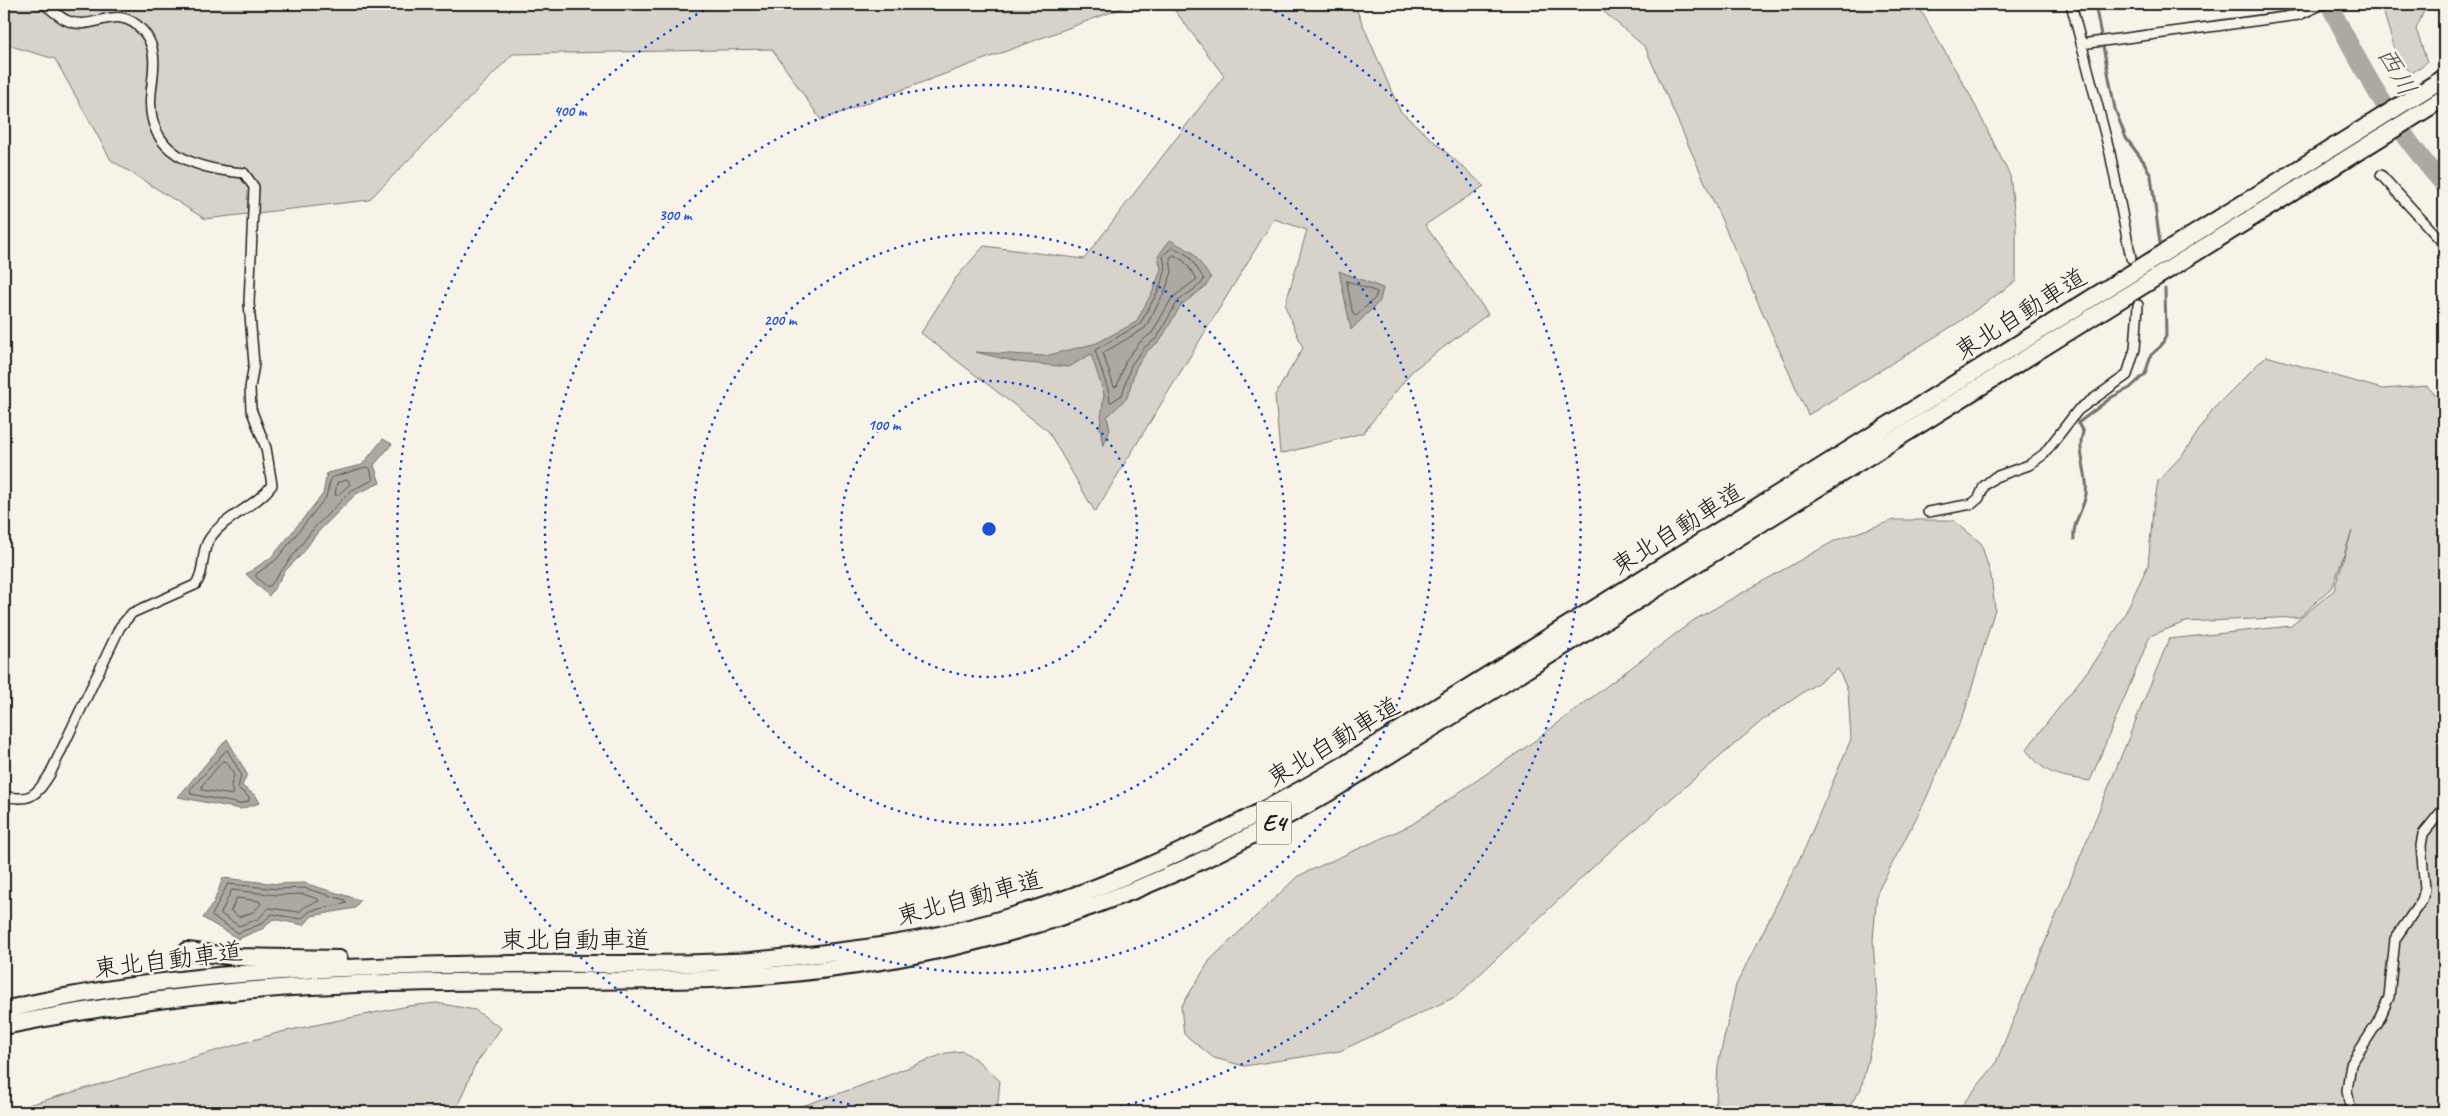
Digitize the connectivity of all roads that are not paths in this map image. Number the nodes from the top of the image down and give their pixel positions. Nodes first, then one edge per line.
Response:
1 (44, 4) edge
2 (2071, 4) edge
3 (2323, 4) edge
4 (2081, 44) junction
5 (2444, 78) edge
6 (2444, 98) edge
7 (2381, 175) dead end
8 (2444, 244) edge
9 (2131, 258) dead end
10 (2138, 306) dead end
11 (1928, 512) dead end
12 (4, 796) edge
13 (2444, 808) edge
14 (187, 952) dead end
15 (513, 964) junction
16 (4, 1010) edge
17 (36, 1019) junction
18 (4, 1026) edge
19 (4, 1032) edge
20 (2351, 1112) edge

1 - 12 street
2 - 4 street
3 - 4 street
4 - 9 street
5 - 15 highway, 東北自動車道 / E4
6 - 17 highway, 東北自動車道 / E4
7 - 8 street
10 - 11 street
13 - 20 street
14 - 15 highway
15 - 16 highway, 東北自動車道 / E4
17 - 18 highway, 東北自動車道 / E4
17 - 19 highway

